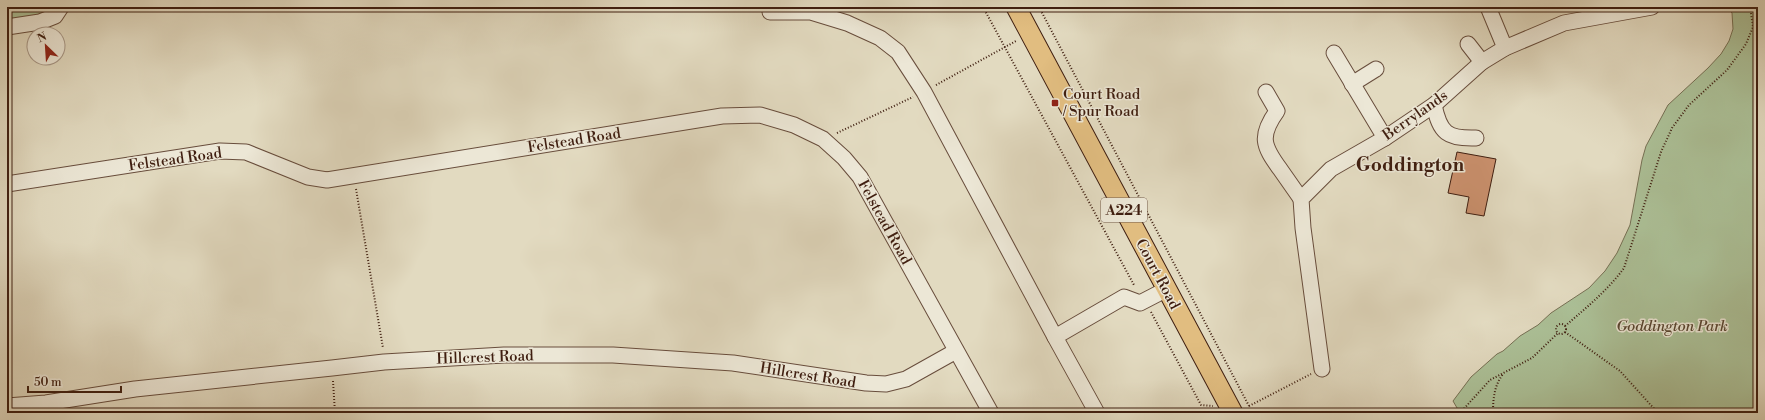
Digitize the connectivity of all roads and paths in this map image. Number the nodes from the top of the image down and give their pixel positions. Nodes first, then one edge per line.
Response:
1 (61, 7) edge
2 (983, 7) edge
3 (1016, 7) edge
4 (1039, 7) edge
5 (1488, 7) edge
6 (1652, 7) edge
7 (1750, 7) edge
8 (770, 12) dead end
9 (1758, 18) edge
10 (7, 26) edge
11 (1753, 27) junction
12 (1018, 40) dead end
13 (1468, 44) dead end
14 (1007, 46) dead end
15 (1505, 48) junction
16 (1334, 53) dead end
17 (1482, 62) junction
18 (1376, 69) dead end
19 (1352, 84) junction
20 (1266, 92) dead end
21 (1434, 105) junction
22 (1385, 138) junction
23 (1476, 138) dead end
24 (353, 176) junction
25 (7, 184) edge
26 (1301, 199) junction
27 (1167, 289) junction
28 (1150, 303) junction
29 (1565, 326) junction
30 (1565, 332) junction
31 (1558, 333) junction
32 (1055, 337) junction
33 (956, 351) junction
34 (384, 362) junction
35 (332, 368) junction
36 (1322, 369) joint
37 (1504, 373) junction
38 (7, 406) edge
39 (1236, 409) edge
40 (335, 413) edge
41 (991, 413) edge
42 (1097, 413) edge
43 (1460, 413) edge
44 (1493, 413) edge
45 (1658, 413) edge

1 - 10 street
2 - 28 path
3 - 27 main road, Court Road / A224
4 - 39 path
5 - 15 street
6 - 15 street, Berrylands
7 - 11 path
8 - 32 street
9 - 11 path
11 - 29 path
12 - 14 path
13 - 17 street
15 - 17 street, Berrylands
16 - 19 street
17 - 21 street, Berrylands
18 - 19 street
19 - 22 street
20 - 26 street
21 - 22 street, Berrylands
21 - 23 street
22 - 26 street, Berrylands
24 - 25 street, Felstead Road
24 - 33 street, Felstead Road
24 - 34 path
26 - 36 street
27 - 28 street
27 - 39 main road, Court Road / A224
28 - 32 street
28 - 39 path
29 - 30 path
29 - 31 path
30 - 31 path
30 - 45 path
31 - 37 path
32 - 42 street
33 - 34 street, Hillcrest Road
33 - 41 street, Felstead Road
34 - 35 street, Hillcrest Road
35 - 38 street, Hillcrest Road
35 - 40 path
36 - 39 path
37 - 43 path
37 - 44 path

